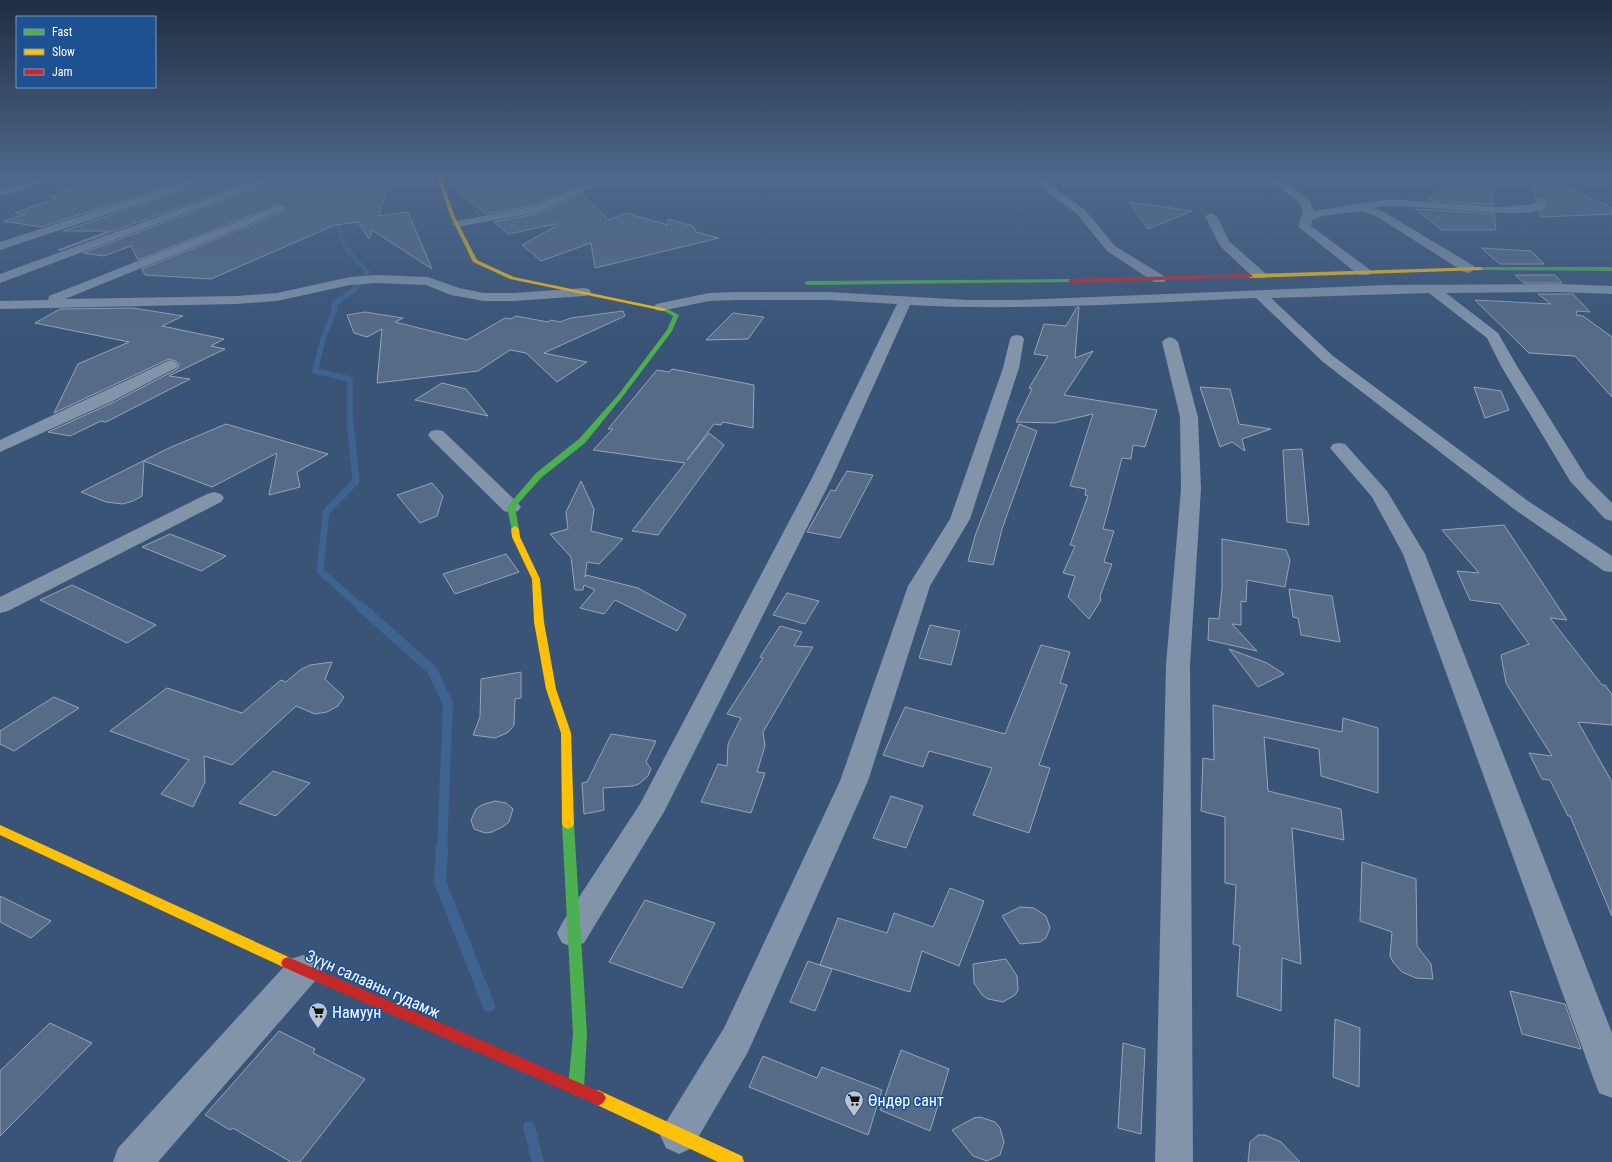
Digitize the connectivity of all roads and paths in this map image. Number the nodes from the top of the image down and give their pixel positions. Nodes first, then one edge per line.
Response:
1 (55, 228) edge
2 (138, 228) edge
3 (230, 228) edge
4 (459, 228) edge
5 (1095, 228) edge
6 (1217, 228) edge
7 (1307, 228) edge
8 (1403, 228) edge
9 (0, 246) edge
10 (1469, 269) junction
11 (1612, 269) edge
12 (1364, 272) junction
13 (1259, 275) junction
14 (0, 279) edge
15 (1159, 279) junction
16 (1129, 280) junction
17 (807, 283) dead end
18 (1434, 290) junction
19 (1612, 290) edge
20 (584, 292) junction
21 (1259, 294) junction
22 (1145, 298) junction
23 (905, 301) junction
24 (43, 304) junction
25 (0, 305) edge
26 (661, 307) junction
27 (1017, 339) dead end
28 (1170, 342) dead end
29 (170, 365) dead end
30 (437, 435) dead end
31 (0, 447) edge
32 (1339, 448) dead end
33 (214, 498) dead end
34 (511, 507) junction
35 (1612, 515) edge
36 (1612, 566) edge
37 (0, 606) edge
38 (0, 830) edge
39 (573, 933) junction
40 (303, 970) junction
41 (1612, 1080) edge
42 (576, 1088) junction
43 (679, 1135) junction
44 (132, 1162) edge
45 (736, 1162) edge
46 (1174, 1162) edge

1 - 9 street
2 - 14 street
3 - 24 street
4 - 20 street
5 - 15 street
6 - 13 street
7 - 12 street
8 - 10 street
10 - 11 street
10 - 12 street
12 - 13 street
13 - 15 street
15 - 16 street
16 - 17 street
16 - 22 street
18 - 19 street
18 - 21 street
18 - 35 street
20 - 24 street
20 - 26 street
21 - 22 street
21 - 36 street
22 - 23 street
23 - 26 street
23 - 39 street
24 - 25 street
26 - 34 street
27 - 43 street
28 - 46 street
29 - 31 street
30 - 34 street
32 - 41 street
33 - 37 street
34 - 39 street
38 - 40 street, Зүүн салааны гудамж
39 - 42 street
40 - 42 street, Зүүн салааны гудамж
40 - 44 street
42 - 43 street, Зүүн салааны гудамж
43 - 45 street, Зүүн салааны гудамж

